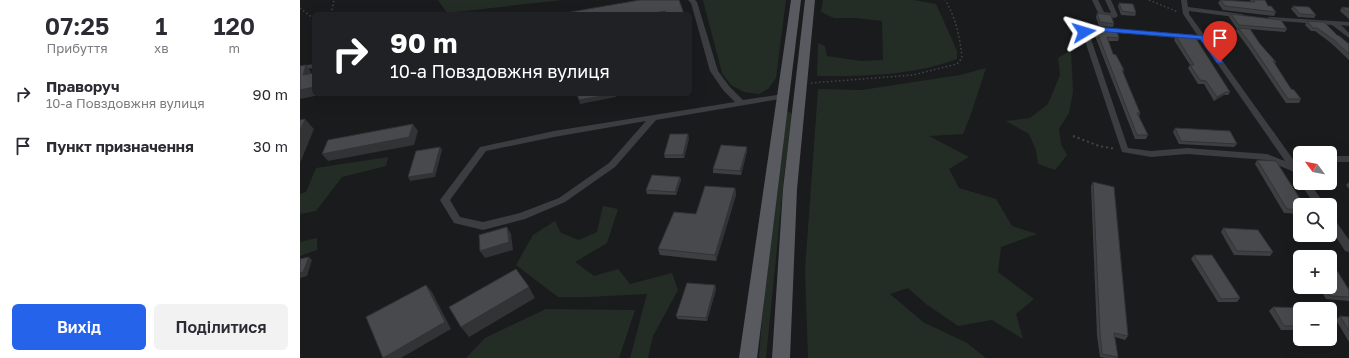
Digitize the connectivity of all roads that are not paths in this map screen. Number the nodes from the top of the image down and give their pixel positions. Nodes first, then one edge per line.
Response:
1 (691, 0) edge
2 (796, 0) edge
3 (810, 0) edge
4 (1095, 0) edge
5 (1108, 0) edge
6 (1184, 0) edge
7 (1186, 12) junction
8 (1247, 16) edge
9 (1262, 18) edge
10 (1334, 23) junction
11 (1349, 24) edge
12 (1349, 36) edge
13 (1202, 38) junction
14 (312, 66) edge
15 (300, 68) edge
16 (783, 96) junction
17 (741, 103) junction
18 (654, 117) junction
19 (1289, 159) junction
20 (1293, 159) edge
21 (1337, 159) edge
22 (1349, 159) edge
23 (1293, 165) edge
24 (1293, 171) edge
25 (1337, 230) edge
26 (1349, 248) edge
27 (748, 358) edge
28 (781, 358) edge

1 - 17 street
2 - 16 main road
3 - 28 main road
4 - 5 street
6 - 7 street
7 - 8 street
7 - 13 street
9 - 10 street
10 - 11 street
10 - 12 street
13 - 19 street
13 - 24 street
14 - 15 street
16 - 17 street
16 - 27 main road
17 - 18 street
18 - 18 street
19 - 20 street
19 - 23 street
21 - 22 street
25 - 26 street

